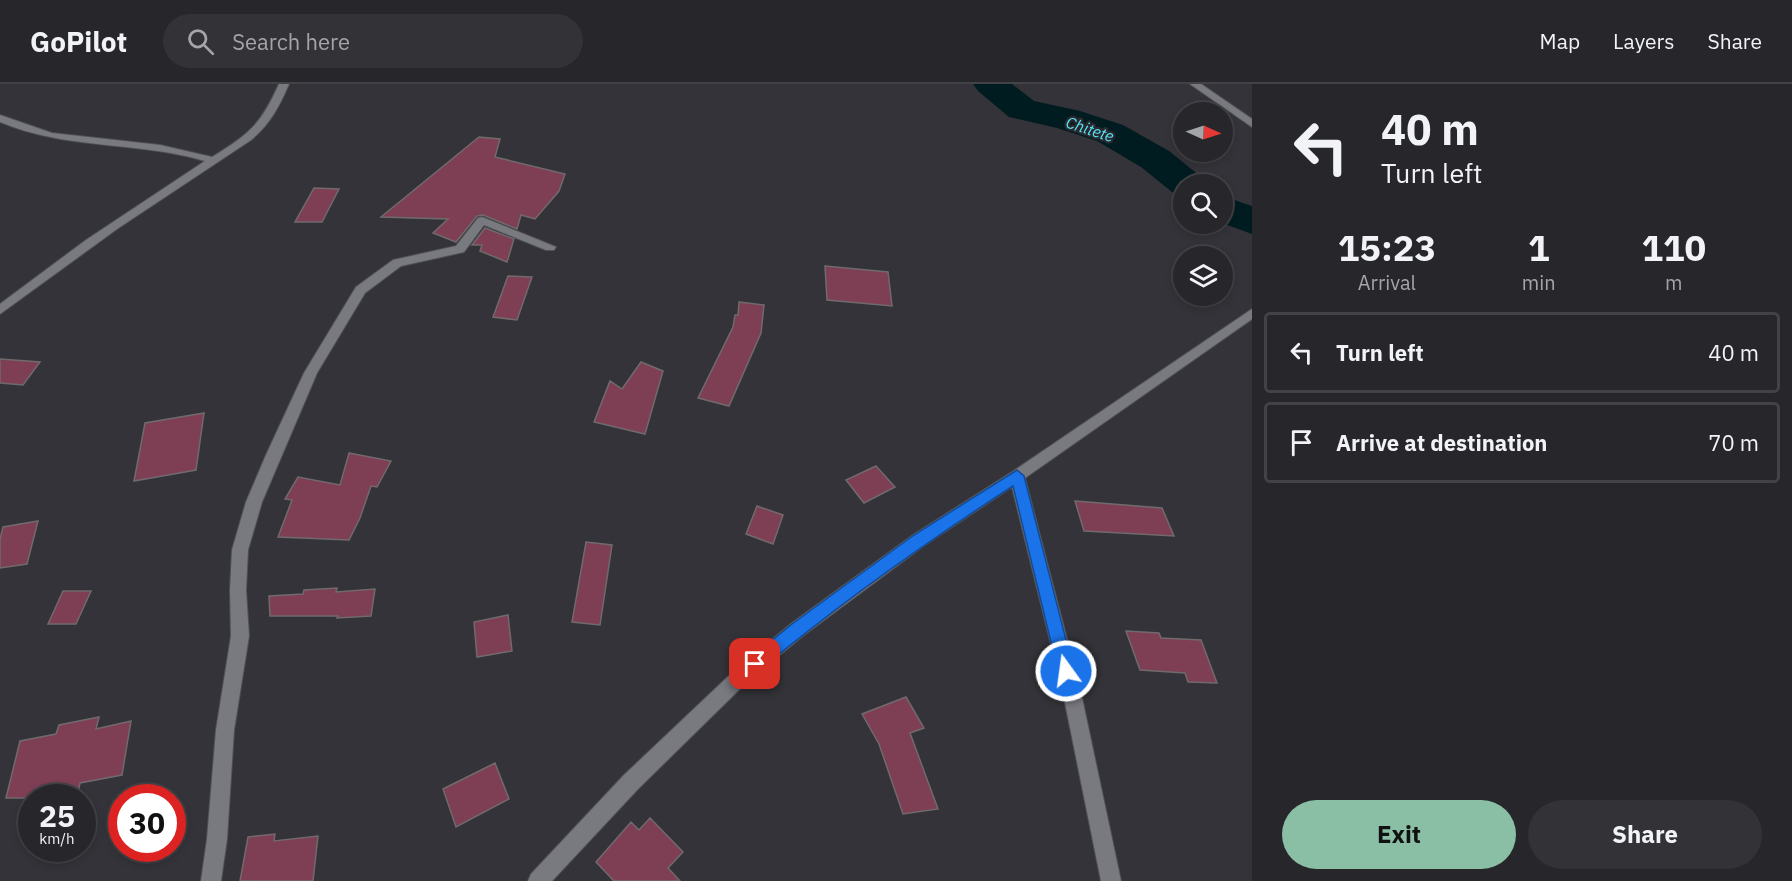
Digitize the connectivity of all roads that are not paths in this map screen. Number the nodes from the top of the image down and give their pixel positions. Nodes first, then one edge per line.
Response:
1 (284, 84) edge
2 (1195, 84) edge
3 (0, 118) edge
4 (1252, 124) edge
5 (213, 160) junction
6 (550, 247) dead end
7 (0, 310) edge
8 (1252, 313) edge
9 (1017, 476) junction
10 (211, 881) edge
11 (538, 881) edge
12 (1111, 881) edge

1 - 5 street
2 - 4 street
3 - 5 street
5 - 7 street
6 - 10 street
8 - 9 street
9 - 11 street
9 - 12 street

